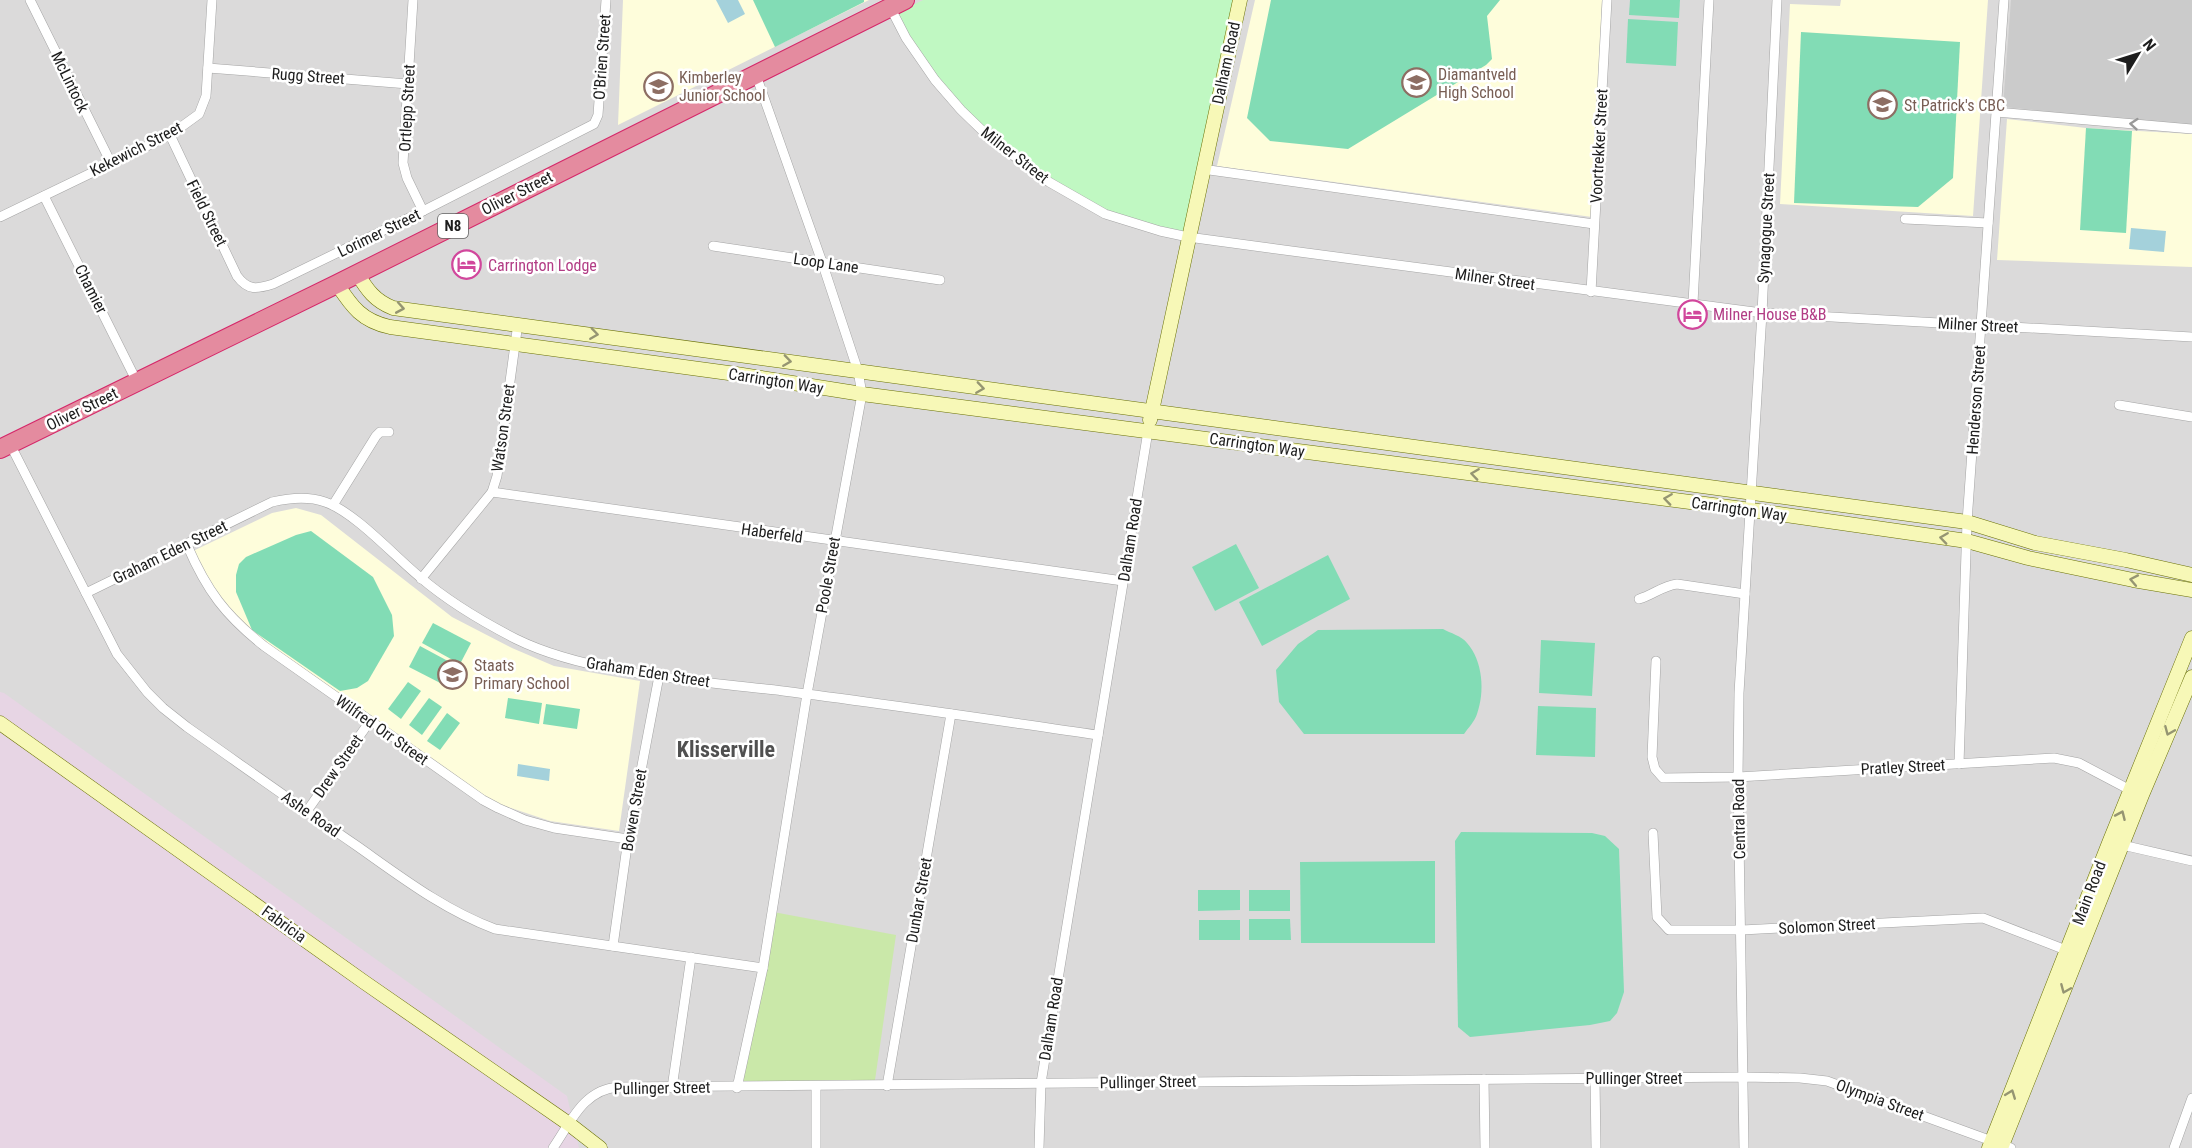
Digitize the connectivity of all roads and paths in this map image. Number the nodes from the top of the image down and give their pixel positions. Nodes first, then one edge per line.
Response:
1 (30, 0) edge
2 (212, 0) edge
3 (413, 0) edge
4 (606, 0) edge
5 (1240, 0) edge
6 (1607, 0) edge
7 (1709, 0) edge
8 (1777, 0) edge
9 (2004, 0) edge
10 (897, 3) edge
11 (208, 68) junction
12 (756, 75) junction
13 (408, 84) junction
14 (1996, 112) junction
15 (598, 115) joint
16 (2192, 129) edge
17 (170, 135) junction
18 (111, 163) junction
19 (1202, 170) junction
20 (44, 196) junction
21 (423, 211) junction
22 (0, 217) edge
23 (1905, 219) dead end
24 (1988, 223) junction
25 (1594, 224) junction
26 (1188, 237) junction
27 (713, 246) dead end
28 (822, 262) junction
29 (357, 273) junction
30 (940, 279) dead end
31 (337, 284) junction
32 (248, 287) joint
33 (1591, 292) junction
34 (1692, 303) junction
35 (1762, 313) junction
36 (518, 323) junction
37 (1982, 326) junction
38 (2192, 338) edge
39 (514, 344) junction
40 (858, 371) junction
41 (137, 382) junction
42 (862, 394) junction
43 (2119, 405) dead end
44 (1151, 411) junction
45 (2192, 417) edge
46 (1148, 431) junction
47 (389, 432) dead end
48 (5, 446) edge
49 (1752, 491) junction
50 (492, 492) junction
51 (333, 505) junction
52 (1751, 510) junction
53 (1967, 522) junction
54 (1967, 541) junction
55 (834, 542) junction
56 (186, 545) junction
57 (2192, 575) edge
58 (421, 579) junction
59 (1123, 581) junction
60 (2192, 590) edge
61 (86, 593) junction
62 (1744, 594) junction
63 (1639, 599) dead end
64 (2192, 638) edge
65 (1656, 661) dead end
66 (659, 675) junction
67 (2192, 677) edge
68 (807, 694) junction
69 (951, 714) junction
70 (369, 721) junction
71 (0, 723) edge
72 (1098, 735) junction
73 (1959, 764) junction
74 (1738, 777) junction
75 (2137, 793) junction
76 (306, 811) junction
77 (1653, 833) dead end
78 (628, 839) junction
79 (2115, 844) junction
80 (2192, 861) edge
81 (1742, 930) junction
82 (614, 946) junction
83 (2073, 952) junction
84 (690, 957) junction
85 (763, 968) junction
86 (1743, 1077) junction
87 (1595, 1078) junction
88 (1484, 1079) junction
89 (1041, 1083) junction
90 (887, 1086) junction
91 (816, 1087) junction
92 (672, 1088) junction
93 (737, 1088) junction
94 (2192, 1098) edge
95 (569, 1124) junction
96 (1999, 1146) edge
97 (553, 1148) edge
98 (600, 1148) edge
99 (816, 1148) edge
100 (1040, 1148) edge
101 (1485, 1148) edge
102 (1596, 1148) edge
103 (1744, 1148) edge
104 (2175, 1148) edge

1 - 18 street, McLintock
2 - 11 street, Kekewich Street
3 - 13 street, Ortlepp Street
4 - 15 street, O'Brien Street
5 - 19 street, Dalham Road
6 - 25 street, Voortrekker Street
7 - 34 street
8 - 35 street, Synagogue Street
9 - 14 street, Henderson Street
10 - 12 highway, Oliver Street / N8
10 - 26 street, Milner Street
11 - 13 street, Rugg Street
11 - 17 street, Kekewich Street
12 - 28 street, Poole Street
12 - 29 highway, Oliver Street / N8
13 - 21 street, Ortlepp Street
16 -> 14 street
14 - 24 street, Henderson Street
15 - 21 street, Lorimer Street
17 - 18 street, Kekewich Street
17 - 32 street, Field Street
18 - 20 street, Kekewich Street
19 - 25 street
19 - 26 street, Dalham Road
20 - 22 street, Kekewich Street
20 - 41 street, Chamier
21 - 32 street, Lorimer Street
23 - 24 street
24 - 37 street, Henderson Street
25 - 33 street, Voortrekker Street
26 - 33 street, Milner Street
26 - 44 street, Dalham Road
27 - 28 street, Loop Lane
28 - 30 street, Loop Lane
28 - 40 street, Poole Street
29 - 31 highway, Oliver Street / N8
29 -> 36 street, Carrington Way
31 - 39 street, Carrington Way
31 - 41 highway, Oliver Street / N8
33 - 34 street, Milner Street
34 - 35 street, Milner Street
35 - 37 street, Milner Street
35 - 49 street, Synagogue Street
36 - 39 street, Watson Street
36 -> 40 street, Carrington Way
37 - 38 street, Milner Street
37 - 53 street, Henderson Street
39 - 42 street, Carrington Way
39 - 50 street, Watson Street
40 - 42 street, Poole Street
40 -> 44 street, Carrington Way
41 - 48 highway, Oliver Street / N8
42 - 46 street, Carrington Way
42 - 55 street, Poole Street
43 - 45 street
44 - 46 street, Dalham Road
44 - 49 street, Carrington Way
52 -> 46 street, Carrington Way
46 - 59 street, Dalham Road
47 - 51 street
48 - 61 street, Ashe Road
49 - 52 street, Central Road
49 - 53 street, Carrington Way
50 - 55 street, Haberfeld
50 - 58 street, Watson Street
51 - 56 street, Graham Eden Street
51 - 58 street, Graham Eden Street
54 -> 52 street, Carrington Way
52 - 62 street, Central Road
53 - 54 street, Henderson Street
53 - 57 street, Carrington Way
60 -> 54 street, Carrington Way
54 - 73 street, Henderson Street
55 - 59 street, Haberfeld
55 - 68 street, Poole Street
56 - 61 street, Graham Eden Street
56 - 70 street, Wilfred Orr Street
58 - 66 street, Graham Eden Street
59 - 72 street, Dalham Road
61 - 76 street, Ashe Road
62 - 63 street
62 - 74 street, Central Road
64 - 75 street, Main Road
65 - 74 street, Pratley Street
66 - 68 street, Graham Eden Street
66 - 78 street, Bowen Street
67 -> 75 street, Main Road
68 - 69 street, Graham Eden Street
68 - 85 street, Poole Street
69 - 72 street, Graham Eden Street
69 - 90 street, Dunbar Street
70 - 76 street, Drew Street
70 - 78 street, Wilfred Orr Street
71 - 95 street, Fabricia
72 - 89 street, Dalham Road
73 - 74 street, Pratley Street
73 - 75 street, Pratley Street
74 - 81 street, Central Road
75 - 79 street, Main Road
76 - 82 street, Ashe Road
77 - 81 street, Solomon Street
78 - 82 street, Bowen Street
79 - 80 street
79 - 83 street, Main Road
81 - 83 street, Solomon Street
81 - 86 street, Central Road
82 - 84 street, Ashe Road
83 - 96 street, Main Road
84 - 85 street, Ashe Road
84 - 92 street
85 - 93 street, Poole Street
86 - 87 street, Pullinger Street
86 - 96 street, Olympia Street
86 - 103 street, Central Road
87 - 88 street, Pullinger Street
87 - 102 street
88 - 89 street, Pullinger Street
88 - 101 street
89 - 90 street, Pullinger Street
89 - 100 street, Dalham Road
90 - 91 street, Pullinger Street
91 - 93 street, Pullinger Street
91 - 99 street
92 - 93 street, Pullinger Street
92 - 95 street, Pullinger Street
94 - 104 street
95 - 97 street, Pullinger Street
95 - 98 street, Fabricia

